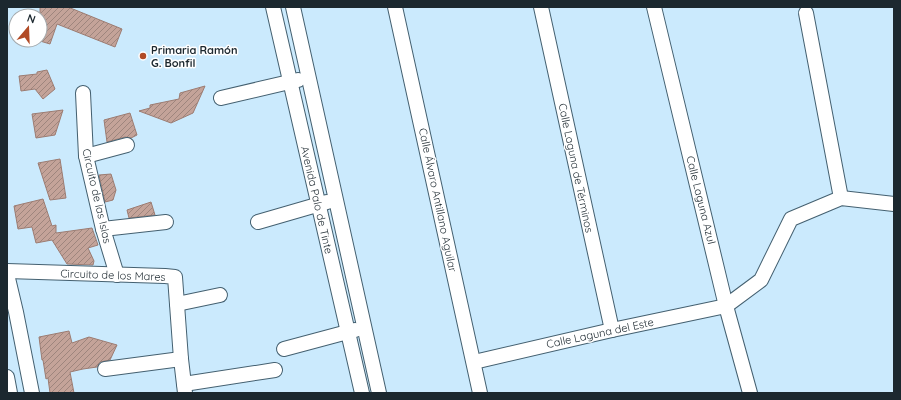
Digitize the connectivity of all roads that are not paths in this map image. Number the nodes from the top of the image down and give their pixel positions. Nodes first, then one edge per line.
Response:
1 (273, 7) edge
2 (292, 7) edge
3 (395, 7) edge
4 (541, 7) edge
5 (654, 7) edge
6 (806, 13) dead end
7 (308, 77) junction
8 (290, 82) junction
9 (83, 93) dead end
10 (221, 98) dead end
11 (127, 145) dead end
12 (86, 156) junction
13 (841, 198) junction
14 (336, 200) junction
15 (318, 204) junction
16 (894, 204) edge
17 (166, 222) dead end
18 (258, 222) dead end
19 (103, 229) junction
20 (7, 272) edge
21 (117, 274) junction
22 (220, 295) dead end
23 (177, 304) junction
24 (726, 306) junction
25 (365, 328) junction
26 (612, 330) junction
27 (348, 332) junction
28 (284, 349) dead end
29 (181, 359) junction
30 (474, 362) junction
31 (105, 369) dead end
32 (275, 370) dead end
33 (7, 377) edge
34 (185, 389) edge
35 (10, 393) edge
36 (32, 393) edge
37 (362, 393) edge
38 (379, 393) edge
39 (480, 393) edge
40 (750, 393) edge

1 - 8 street, Avenida Palo de Tinte
2 - 7 street, Avenida Palo de Tinte
3 - 30 street, Calle Álvaro Antillano Aguilar
4 - 26 street, Calle Laguna de Términos
5 - 24 street, Calle Laguna Azul
6 - 13 street
7 - 8 street
7 - 14 street, Avenida Palo de Tinte
8 - 10 street
8 - 15 street, Avenida Palo de Tinte
9 - 12 street, Circuito de las Islas
11 - 12 street
12 - 19 street, Circuito de las Islas
13 - 16 street
13 - 24 street
14 - 15 street
14 - 25 street, Avenida Palo de Tinte
15 - 18 street
15 - 27 street, Avenida Palo de Tinte
17 - 19 street
19 - 21 street, Circuito de las Islas
20 - 21 street, Circuito de los Mares
20 - 36 street
21 - 23 street, Circuito de los Mares
22 - 23 street
23 - 29 street, Circuito de los Mares
24 - 26 street, Calle Laguna del Este
24 - 40 street, Calle Laguna Azul
25 - 27 street
25 - 38 street, Avenida Palo de Tinte
26 - 30 street, Calle Laguna del Este
27 - 28 street
27 - 37 street, Avenida Palo de Tinte
29 - 31 street
29 - 34 street, Circuito de los Mares
30 - 39 street, Calle Álvaro Antillano Aguilar
32 - 34 street
33 - 35 street

